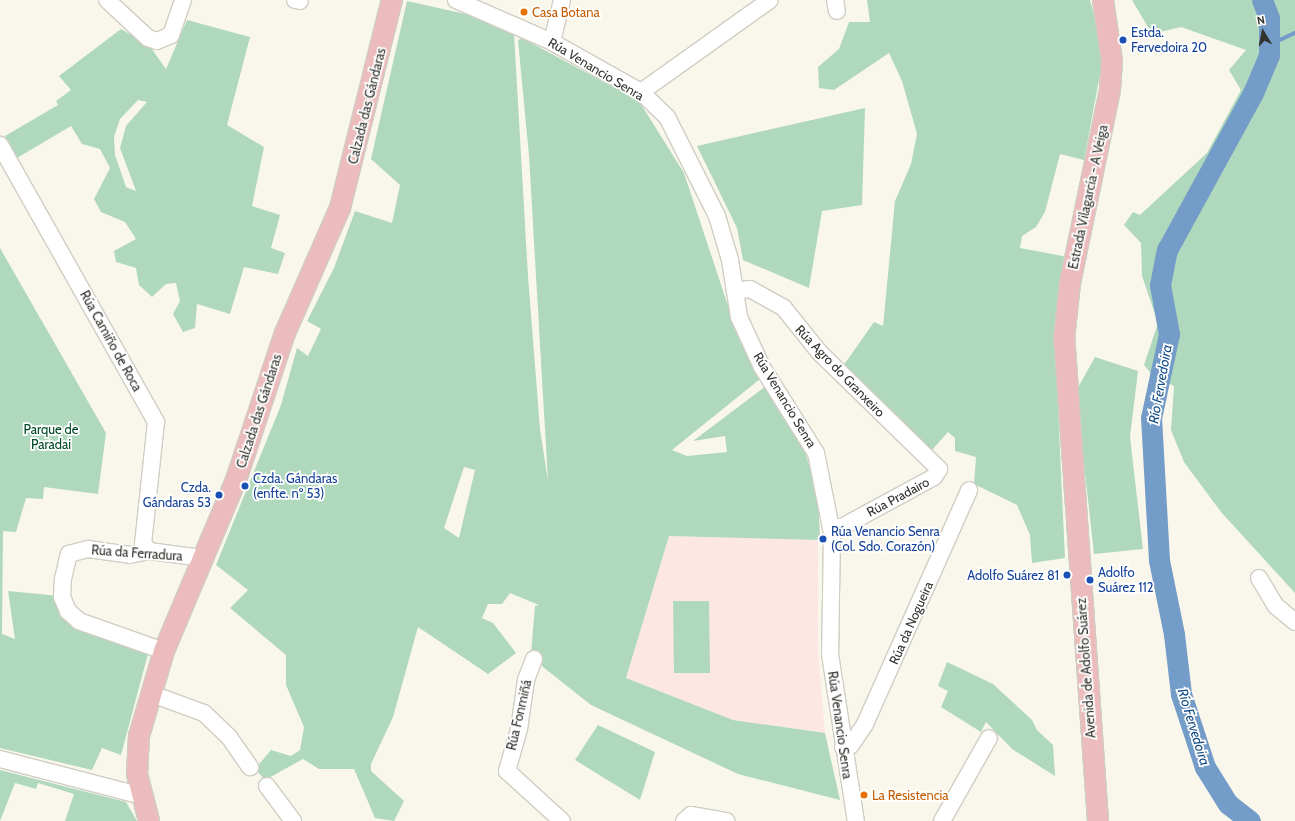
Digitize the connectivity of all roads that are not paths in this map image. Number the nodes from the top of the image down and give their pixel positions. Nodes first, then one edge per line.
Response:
1 (107, 0) edge
2 (183, 0) edge
3 (392, 0) edge
4 (456, 0) edge
5 (562, 0) edge
6 (770, 0) edge
7 (1103, 0) edge
8 (552, 42) junction
9 (641, 92) junction
10 (0, 145) edge
11 (735, 291) junction
12 (1068, 395) joint
13 (939, 469) joint
14 (969, 490) dead end
15 (831, 528) junction
16 (149, 551) junction
17 (202, 558) junction
18 (1259, 578) dead end
19 (1295, 622) edge
20 (164, 651) junction
21 (534, 659) dead end
22 (152, 694) junction
23 (989, 738) dead end
24 (843, 747) junction
25 (0, 759) edge
26 (250, 767) dead end
27 (267, 786) dead end
28 (142, 796) junction
29 (149, 821) edge
30 (293, 821) edge
31 (562, 821) edge
32 (684, 821) edge
33 (726, 821) edge
34 (856, 821) edge
35 (942, 821) edge
36 (1098, 821) edge

1 - 2 street
3 - 17 main road, Calzada das Gándaras
4 - 8 street, Rúa Venancio Senra
5 - 8 street
6 - 9 street
7 - 12 main road, Estrada Vilagarcía - A Veiga
8 - 9 street, Rúa Venancio Senra
9 - 11 street, Rúa Venancio Senra
10 - 16 street, Rúa Camiño de Roca
11 - 13 street, Rúa Agro do Granxeiro
11 - 15 street, Rúa Venancio Senra
12 - 36 main road, Avenida de Adolfo Suárez
13 - 15 street, Rúa Pradairo
14 - 24 street, Rúa da Nogueira
15 - 24 street, Rúa Venancio Senra
16 - 17 street, Rúa da Ferradura
16 - 20 street, Rúa da Ferradura
17 - 20 main road, Calzada das Gándaras
18 - 19 street
20 - 22 main road, Calzada das Gándaras
21 - 31 street, Rúa Fonmiñá
22 - 26 street
22 - 28 main road, Calzada das Gándaras
23 - 35 street
24 - 34 street, Rúa Venancio Senra
25 - 28 street
27 - 30 street
28 - 29 main road, Calzada das Gándaras
32 - 33 street

